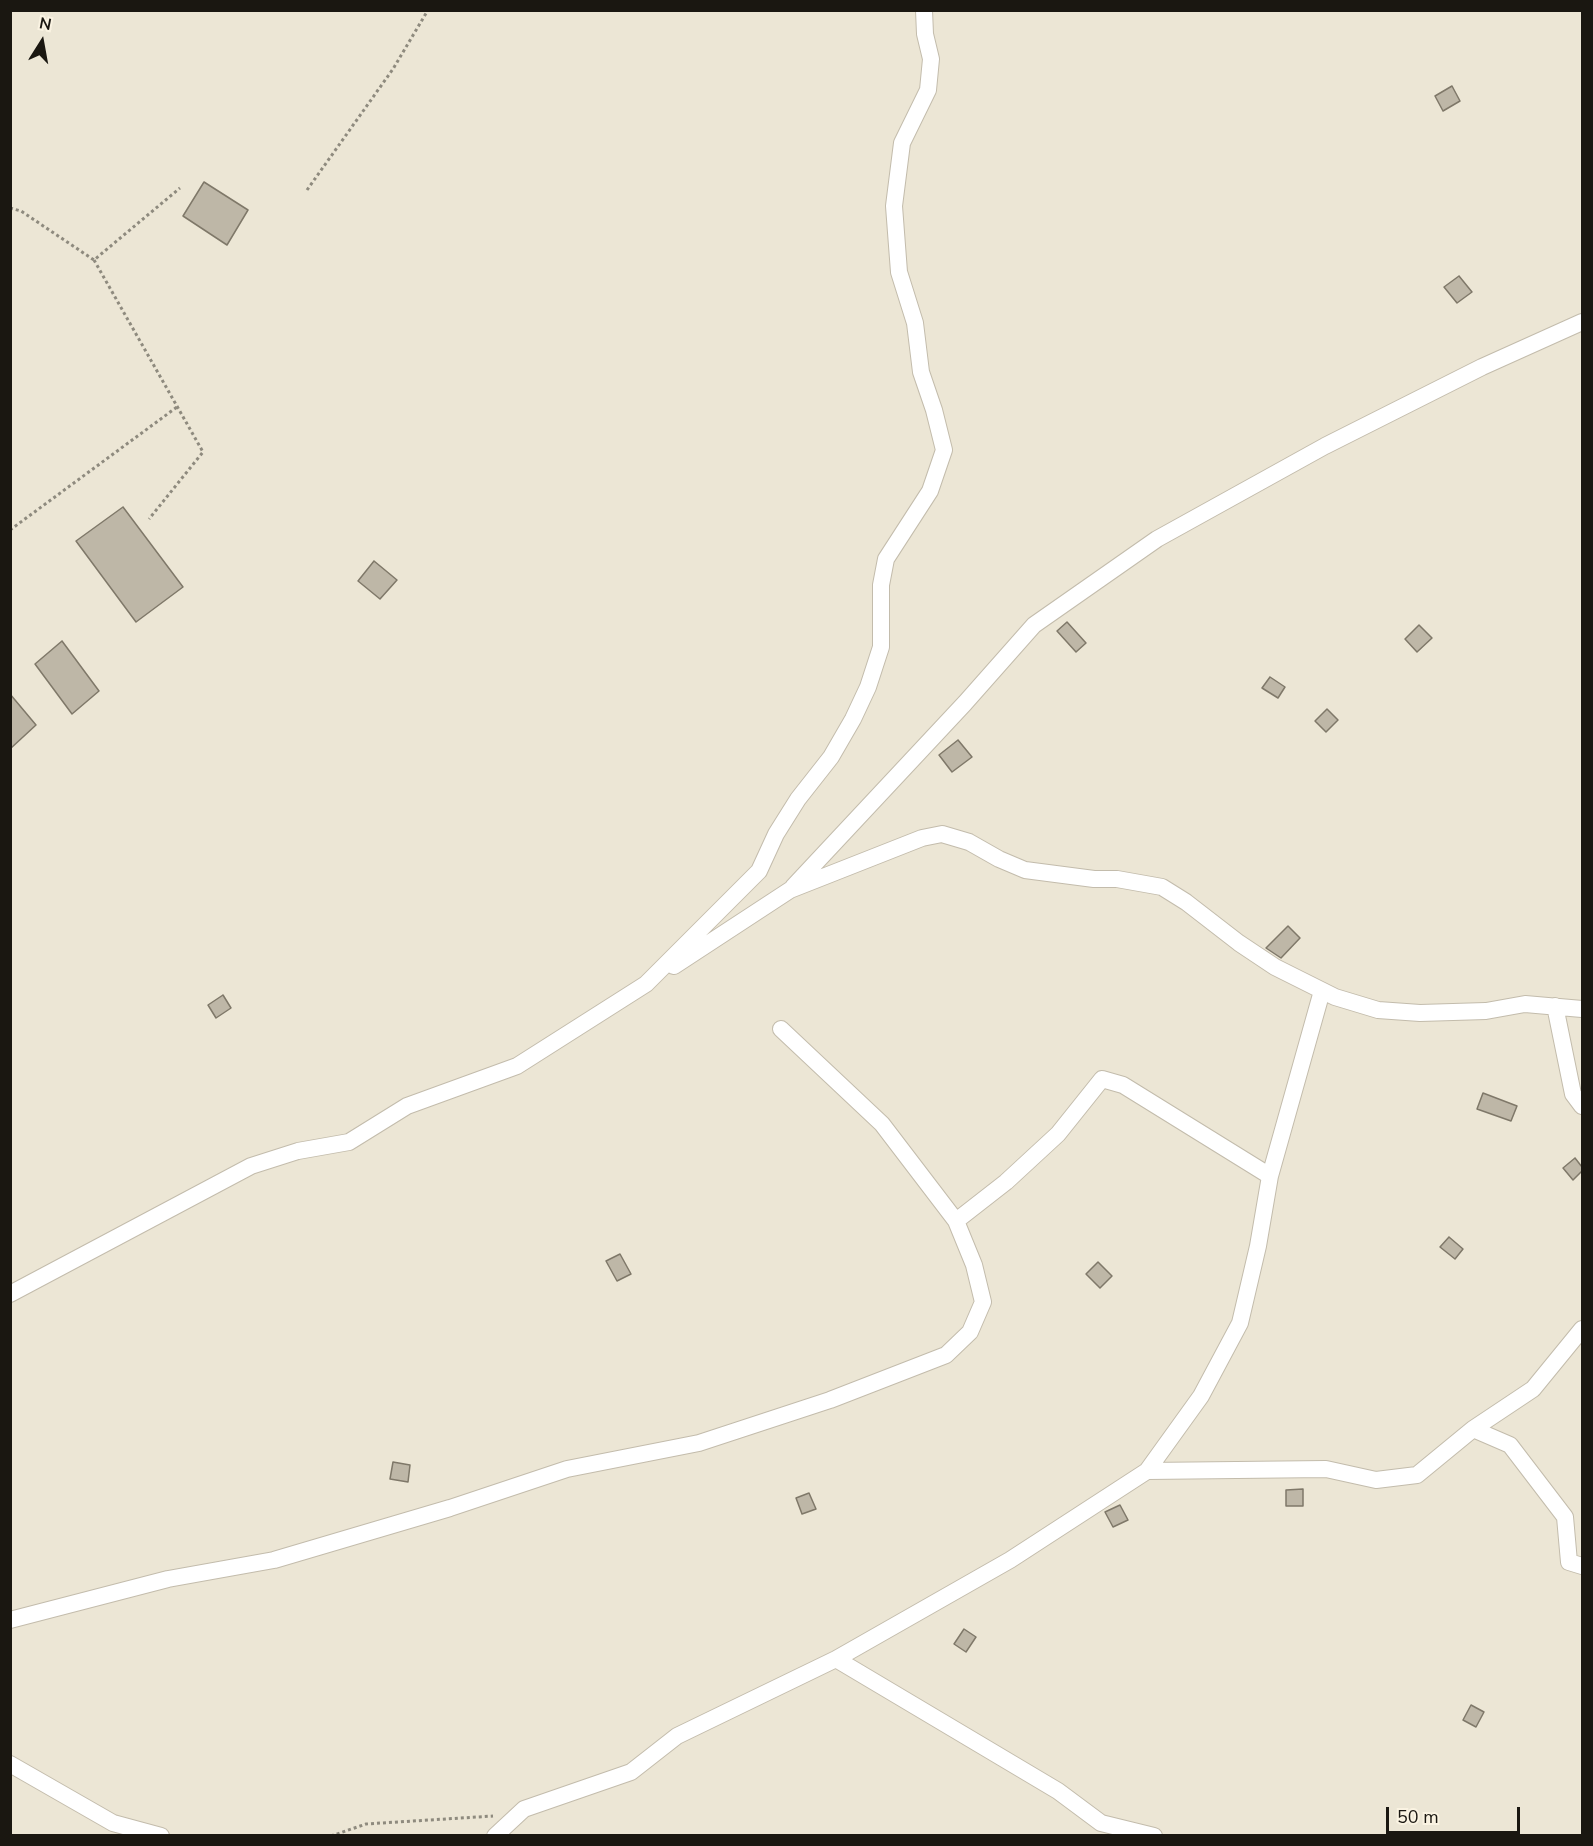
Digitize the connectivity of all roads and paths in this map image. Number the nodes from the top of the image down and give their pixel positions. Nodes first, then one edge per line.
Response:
1 (428, 10) edge
2 (924, 10) edge
3 (180, 188) dead end
4 (307, 190) dead end
5 (10, 208) edge
6 (94, 260) junction
7 (1582, 322) edge
8 (177, 407) junction
9 (149, 519) dead end
10 (10, 530) edge
11 (790, 890) junction
12 (646, 984) junction
13 (1322, 991) junction
14 (1555, 1006) junction
15 (1582, 1009) edge
16 (781, 1029) dead end
17 (1582, 1106) edge
18 (1270, 1176) junction
19 (956, 1221) junction
20 (10, 1294) edge
21 (1582, 1329) edge
22 (1473, 1429) junction
23 (1147, 1471) junction
24 (1582, 1566) edge
25 (10, 1620) edge
26 (836, 1659) junction
27 (10, 1764) edge
28 (521, 1812) junction
29 (160, 1836) edge
30 (331, 1836) edge
31 (495, 1836) edge
32 (1154, 1836) edge

1 - 4 path
2 - 12 street
3 - 6 path
5 - 6 path
6 - 8 path
7 - 11 street
8 - 9 path
8 - 10 path
11 - 12 street
11 - 13 street
12 - 20 street
13 - 14 street
13 - 18 street
14 - 15 street
14 - 17 street
16 - 19 street
18 - 19 street
18 - 23 street
19 - 25 street
21 - 22 street
22 - 23 street
22 - 24 street
23 - 26 street
26 - 28 street
26 - 32 street
27 - 29 street
28 - 30 path
28 - 31 street

